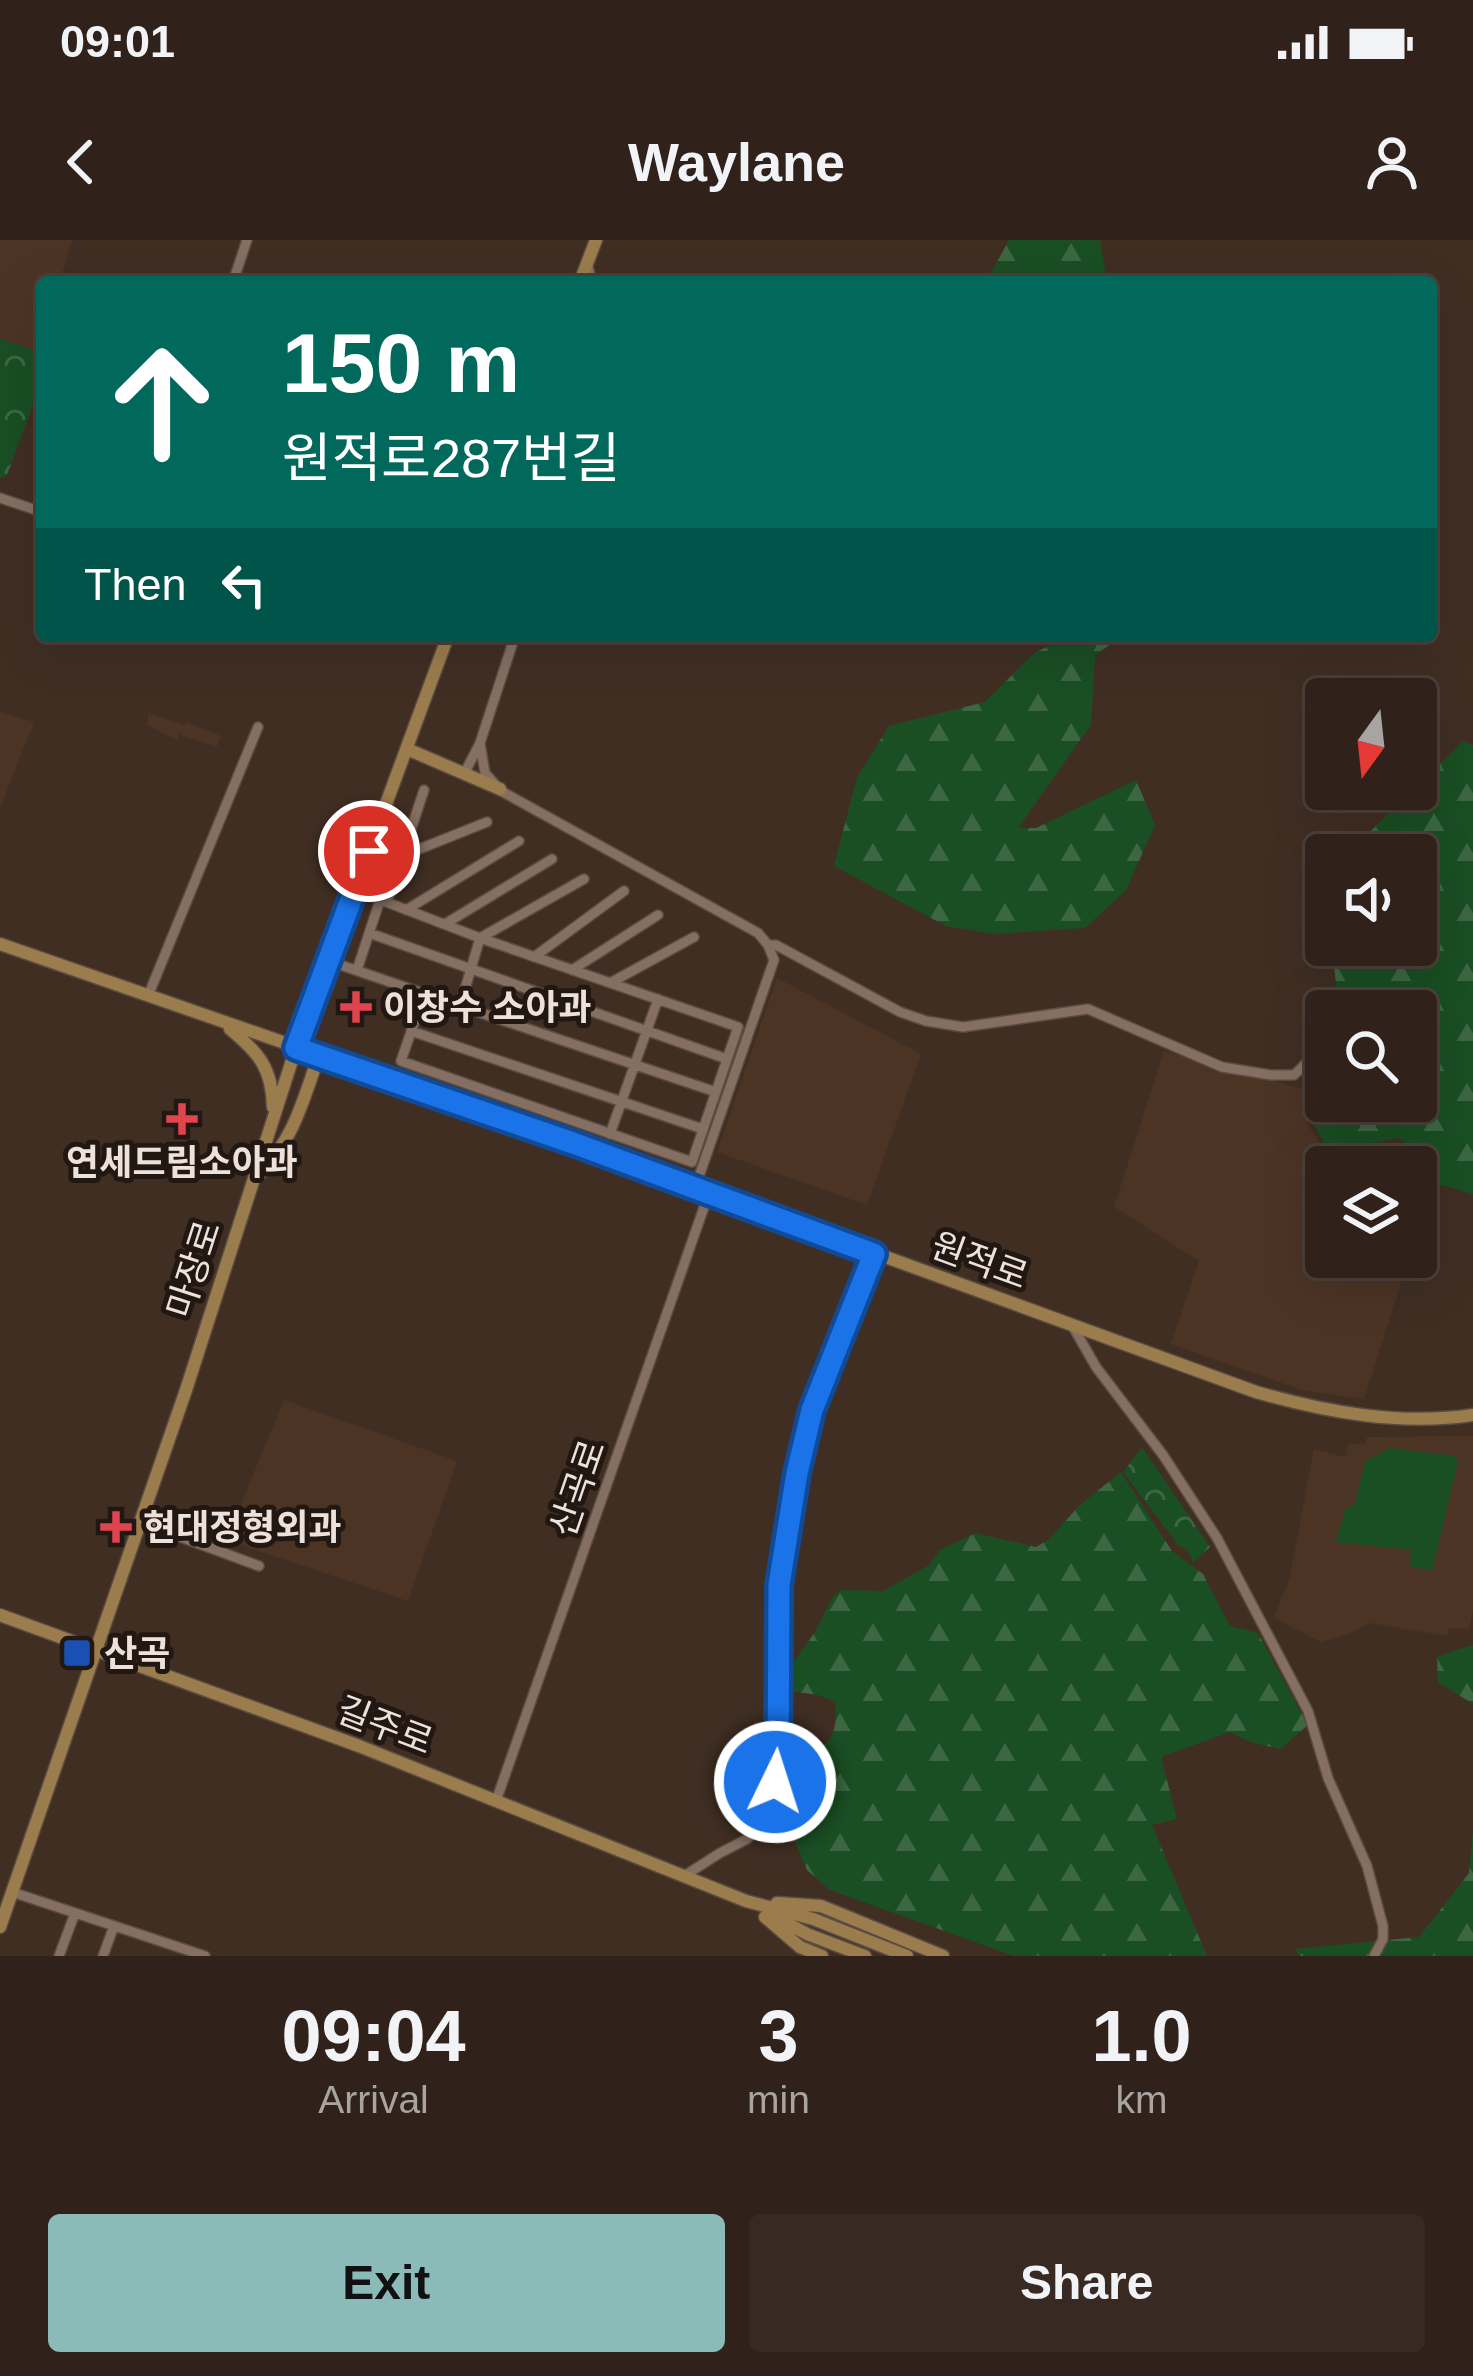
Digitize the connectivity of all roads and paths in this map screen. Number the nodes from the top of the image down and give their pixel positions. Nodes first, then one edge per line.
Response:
1 (247, 240) edge
2 (596, 240) edge
3 (587, 263) junction
4 (235, 276) edge
5 (582, 276) edge
6 (590, 276) edge
7 (0, 498) edge
8 (36, 510) edge
9 (446, 642) edge
10 (512, 642) edge
11 (258, 728) dead end
12 (480, 743) junction
13 (407, 749) junction
14 (465, 772) junction
15 (500, 789) junction
16 (424, 790) dead end
17 (488, 822) dead end
18 (519, 841) dead end
19 (402, 856) junction
20 (552, 859) dead end
21 (584, 879) dead end
22 (355, 890) junction
23 (624, 891) dead end
24 (384, 901) junction
25 (406, 910) junction
26 (658, 915) dead end
27 (445, 924) junction
28 (369, 933) junction
29 (694, 937) dead end
30 (480, 938) junction
31 (0, 944) edge
32 (768, 945) junction
33 (534, 957) junction
34 (328, 961) junction
35 (471, 968) junction
36 (357, 970) junction
37 (572, 970) junction
38 (610, 983) junction
39 (424, 994) junction
40 (148, 996) junction
41 (658, 999) junction
42 (460, 1006) junction
43 (225, 1024) junction
44 (646, 1030) junction
45 (411, 1031) junction
46 (296, 1048) junction
47 (727, 1059) junction
48 (332, 1060) junction
49 (634, 1064) junction
50 (1305, 1066) edge
51 (716, 1092) junction
52 (621, 1102) junction
53 (273, 1120) junction
54 (703, 1129) junction
55 (610, 1134) junction
56 (255, 1180) junction
57 (695, 1188) junction
58 (710, 1193) junction
59 (874, 1254) junction
60 (1072, 1325) junction
61 (1473, 1414) edge
62 (140, 1522) junction
63 (259, 1566) dead end
64 (0, 1615) edge
65 (96, 1650) junction
66 (496, 1801) junction
67 (684, 1876) junction
68 (12, 1892) junction
69 (746, 1901) junction
70 (74, 1912) junction
71 (1, 1918) edge
72 (114, 1926) junction
73 (59, 1956) edge
74 (103, 1956) edge
75 (205, 1956) edge
76 (822, 1956) edge
77 (865, 1956) edge
78 (907, 1956) edge
79 (943, 1956) edge
80 (1374, 1956) edge

1 - 4 street
2 - 3 main road
3 - 5 main road
3 - 6 street
7 - 8 street
9 - 13 main road, 마장로
10 - 12 street
11 - 40 street
12 - 14 street
12 - 15 street
13 - 14 main road
13 - 22 main road, 마장로
14 - 15 main road
15 - 32 street
16 - 19 street
17 - 19 street
18 - 25 street
19 - 24 street
20 - 27 street
21 - 30 street
22 - 24 street
22 - 34 main road, 마장로
23 - 33 street
24 - 25 street
24 - 28 street
25 - 27 street
26 - 37 street
27 - 30 street
28 - 35 street
28 - 36 street
29 - 38 street
30 - 33 street
30 - 35 street
31 - 40 main road, 원적로
32 - 50 street
32 - 57 street
33 - 37 street
34 - 36 street
34 - 46 main road, 마장로
35 - 42 street
35 - 44 street
36 - 39 street
37 - 38 street
38 - 41 street
39 - 42 street
39 - 45 street
40 - 43 main road, 원적로
41 - 44 street
41 - 47 street
42 - 49 street
43 - 46 main road, 원적로
43 - 53 main road
44 - 47 street
44 - 49 street
45 - 52 street
45 - 55 street
46 - 48 main road, 원적로
46 - 53 main road, 마장로
47 - 51 street
48 - 56 main road
48 - 57 main road, 원적로
49 - 51 street
49 - 52 street
51 - 54 street
52 - 54 street
52 - 55 street
53 - 56 main road, 마장로
54 - 55 street
56 - 62 main road, 마장로
57 - 58 main road, 원적로
58 - 59 main road, 원적로
58 - 66 street, 산곡로
59 - 60 main road, 원적로
59 - 67 street
60 - 61 main road, 원적로
60 - 80 street
62 - 63 street
62 - 65 main road, 마장로
64 - 65 main road, 길주로
65 - 66 main road, 길주로
65 - 68 main road, 마장로
66 - 67 main road, 길주로
67 - 69 main road, 길주로
68 - 70 street
68 - 71 main road, 마장로
69 - 76 main road
69 - 77 main road, 길주로
69 - 78 main road, 길주로
69 - 79 main road
70 - 72 street
70 - 73 street
72 - 74 street
72 - 75 street

